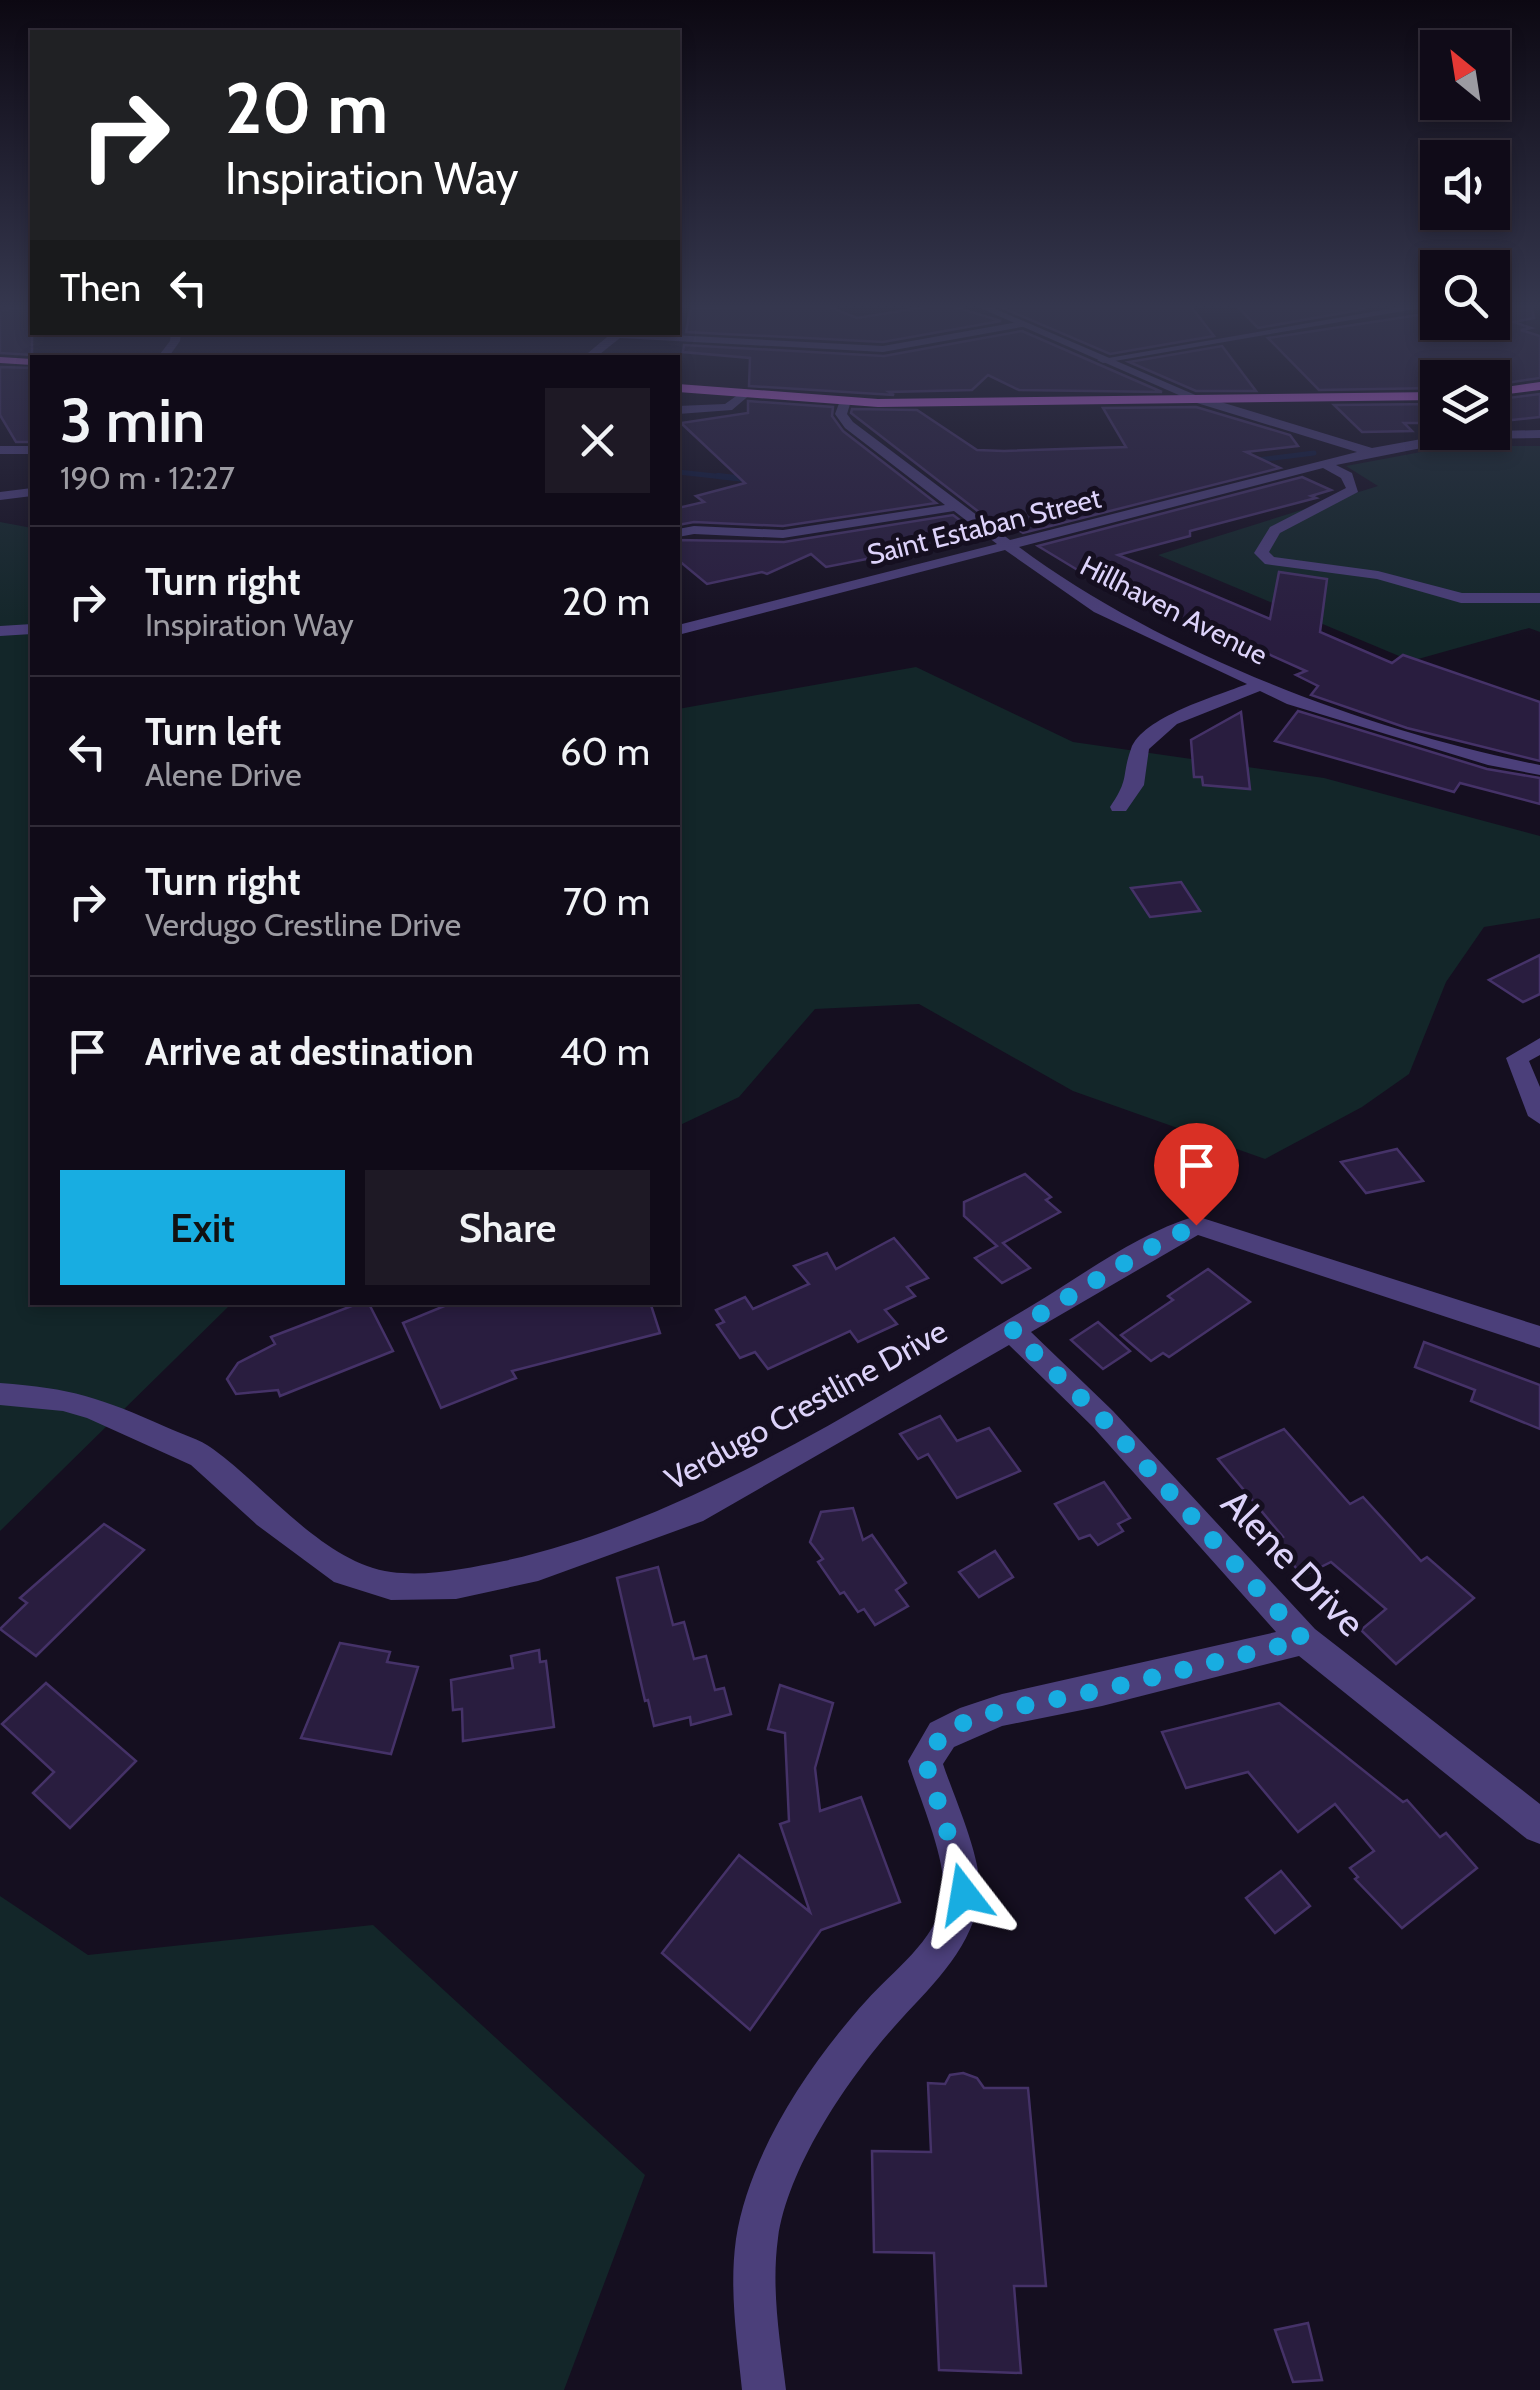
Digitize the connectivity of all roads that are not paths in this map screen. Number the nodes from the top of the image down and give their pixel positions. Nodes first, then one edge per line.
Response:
1 (842, 416) edge
2 (1252, 416) edge
3 (1540, 434) edge
4 (0, 450) edge
5 (30, 450) edge
6 (1372, 452) junction
7 (1324, 464) junction
8 (30, 492) edge
9 (0, 496) edge
10 (956, 507) junction
11 (680, 534) edge
12 (1008, 546) junction
13 (1540, 598) edge
14 (30, 628) edge
15 (680, 629) edge
16 (0, 632) edge
17 (1260, 685) junction
18 (1540, 770) edge
19 (1120, 807) dead end
20 (1540, 1044) edge
21 (1540, 1116) edge
22 (1012, 1331) junction
23 (1540, 1337) edge
24 (0, 1394) edge
25 (1304, 1640) junction
26 (1540, 1826) edge
27 (764, 2390) edge

1 - 10 street, Hillhaven Avenue
2 - 6 street
3 - 6 street, Saint Estaban Street
4 - 5 street
6 - 7 street, Saint Estaban Street
7 - 12 street, Saint Estaban Street
7 - 13 street
8 - 9 street
10 - 11 street
10 - 12 street, Hillhaven Avenue
12 - 15 street, Saint Estaban Street
12 - 17 street, Hillhaven Avenue
14 - 16 street
17 - 18 street, Hillhaven Avenue
17 - 19 street
20 - 21 street
22 - 23 street, Verdugo Crestline Drive
22 - 24 street, Verdugo Crestline Drive
22 - 25 street, Alene Drive
25 - 26 street, Alene Drive
25 - 27 street

